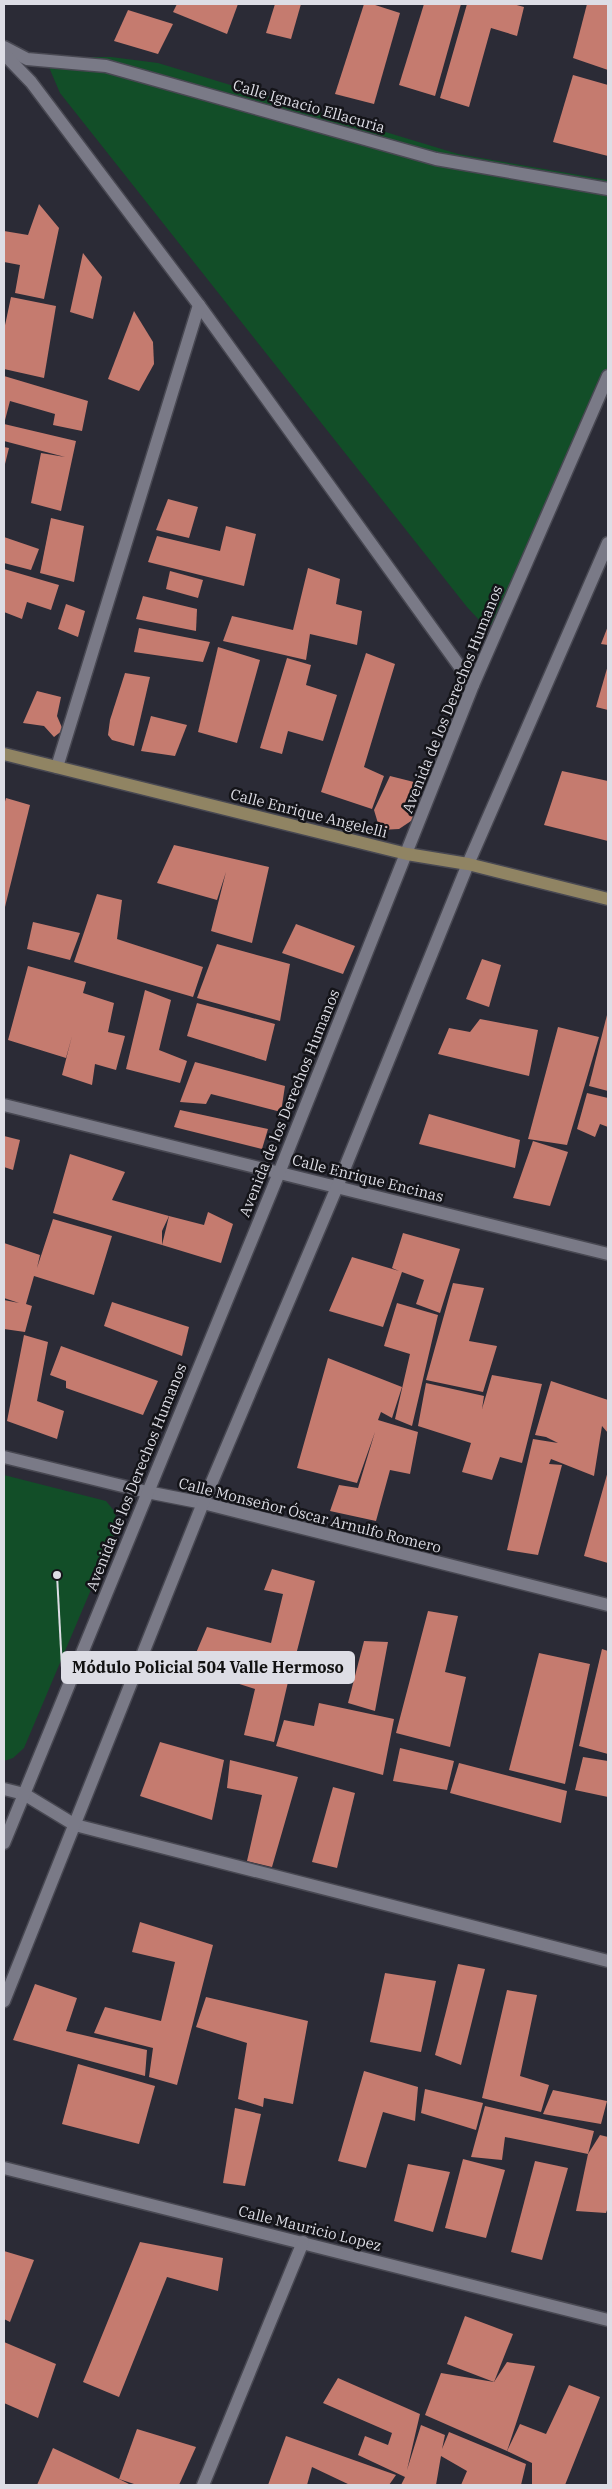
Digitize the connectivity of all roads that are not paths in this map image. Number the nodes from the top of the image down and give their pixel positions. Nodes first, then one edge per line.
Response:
1 (4, 47) edge
2 (4, 54) edge
3 (608, 189) edge
4 (199, 305) junction
5 (608, 376) edge
6 (607, 547) edge
7 (473, 685) junction
8 (4, 754) edge
9 (57, 768) junction
10 (407, 854) junction
11 (468, 864) junction
12 (608, 899) edge
13 (4, 1105) edge
14 (279, 1173) junction
15 (337, 1187) junction
16 (608, 1254) edge
17 (4, 1457) edge
18 (146, 1492) junction
19 (204, 1503) junction
20 (608, 1605) edge
21 (4, 1789) edge
22 (24, 1794) junction
23 (75, 1825) junction
24 (4, 1843) edge
25 (608, 1961) edge
26 (4, 2001) edge
27 (4, 2168) edge
28 (303, 2242) junction
29 (608, 2320) edge
30 (203, 2485) edge

1 - 3 street, Calle Ignacio Ellacuria
2 - 4 street
4 - 7 street
4 - 9 street
5 - 7 street, Avenida de los Derechos Humanos
6 - 11 street
7 - 10 street, Avenida de los Derechos Humanos
8 - 9 street, Calle Enrique Angelelli
9 - 10 street, Calle Enrique Angelelli
10 - 11 street, Calle Enrique Angelelli
10 - 14 street, Avenida de los Derechos Humanos
11 - 12 street, Calle Enrique Angelelli
11 - 15 street
13 - 14 street, Calle Enrique Encinas
14 - 15 street, Calle Enrique Encinas
14 - 18 street, Avenida de los Derechos Humanos
15 - 16 street, Calle Enrique Encinas
15 - 19 street
17 - 18 street, Calle Monseñor Óscar Arnulfo Romero
18 - 19 street, Calle Monseñor Óscar Arnulfo Romero
18 - 22 street, Avenida de los Derechos Humanos
19 - 20 street, Calle Monseñor Óscar Arnulfo Romero
19 - 23 street
21 - 22 street
22 - 23 street
22 - 24 street, Avenida de los Derechos Humanos
23 - 25 street
23 - 26 street
27 - 28 street, Calle Mauricio Lopez
28 - 29 street, Calle Mauricio Lopez
28 - 30 street

